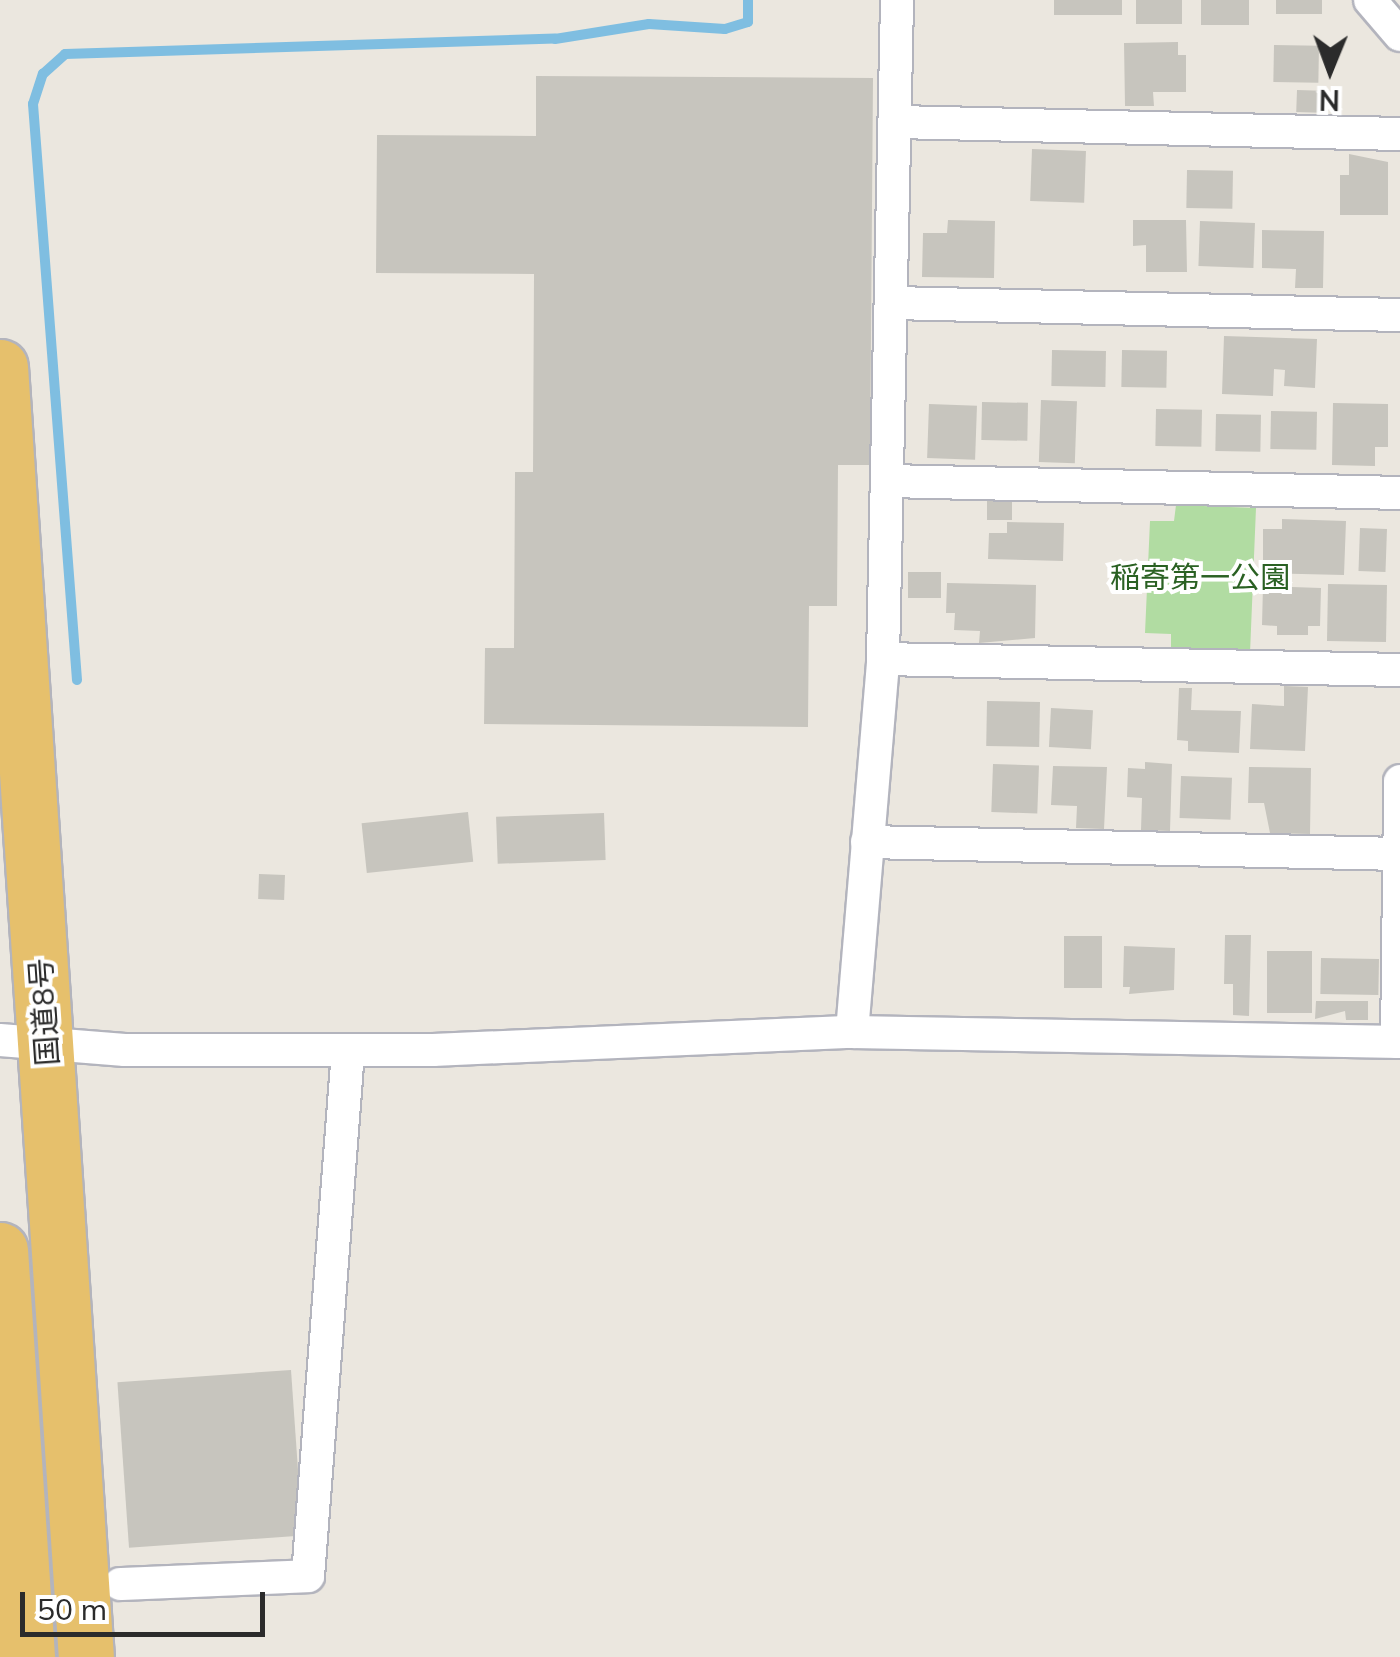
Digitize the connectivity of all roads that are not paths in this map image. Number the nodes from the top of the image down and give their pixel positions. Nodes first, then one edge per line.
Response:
1 (897, 0) edge
2 (1370, 0) edge
3 (1400, 34) edge
4 (898, 122) junction
5 (1400, 134) edge
6 (892, 302) junction
7 (1400, 315) edge
8 (0, 368) edge
9 (888, 481) junction
10 (1400, 493) edge
11 (883, 658) junction
12 (1400, 670) edge
13 (1400, 782) edge
14 (867, 842) junction
15 (1399, 854) edge
16 (852, 1032) junction
17 (1398, 1042) edge
18 (23, 1044) edge
19 (348, 1050) junction
20 (0, 1250) edge
21 (120, 1584) dead end
22 (14, 1603) edge
23 (86, 1657) edge

1 - 4 street
2 - 3 street
4 - 5 street
4 - 6 street
6 - 7 street
6 - 9 street
8 - 18 highway, 国道8号
9 - 10 street
9 - 11 street
11 - 12 street
11 - 14 street
13 - 15 street
14 - 15 street
14 - 16 street
15 - 17 street
16 - 17 street
16 - 19 street
18 - 19 street
18 - 23 highway, 国道8号
19 - 21 street
20 - 22 highway

